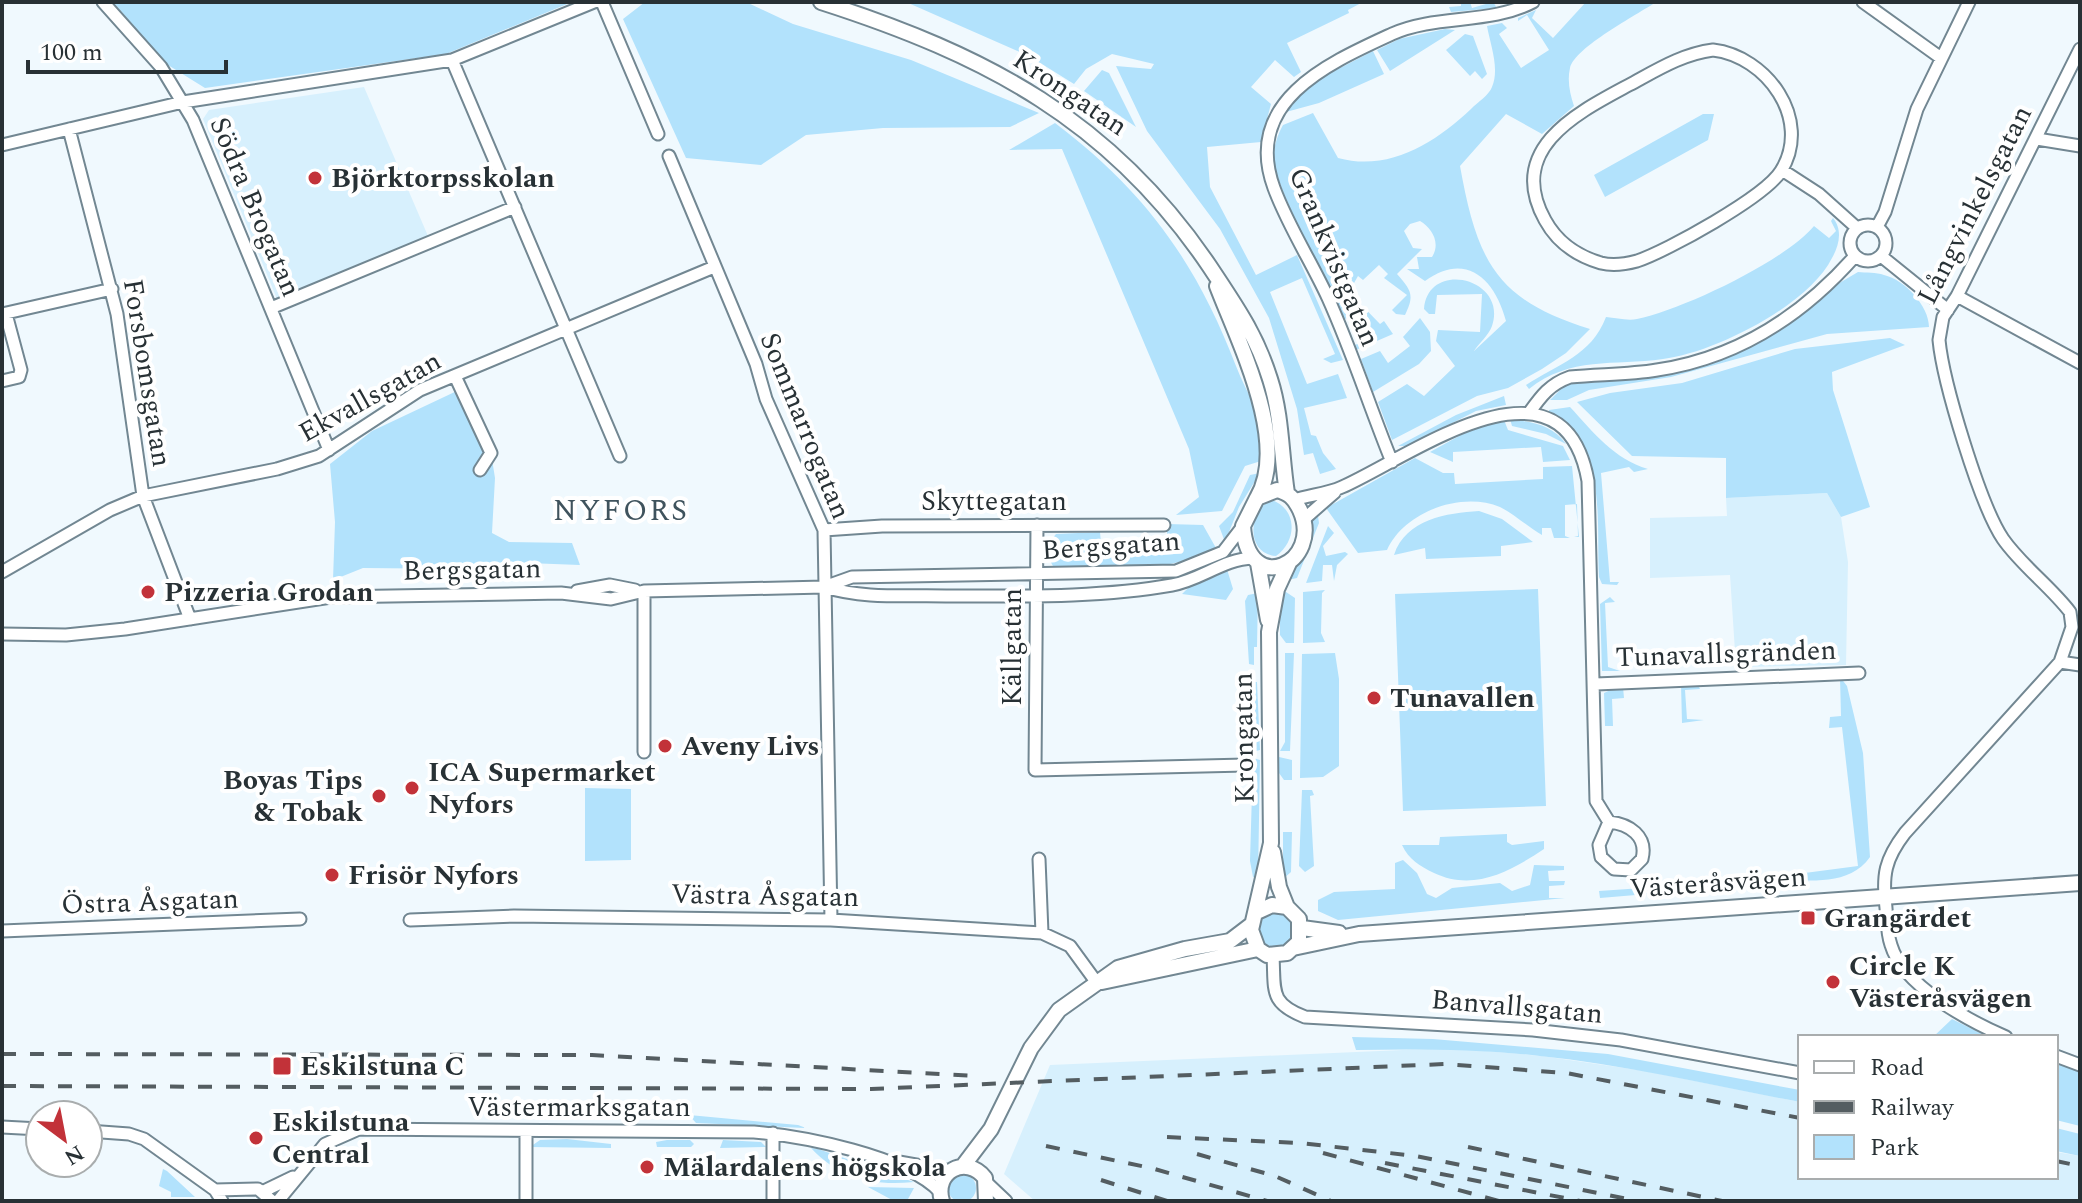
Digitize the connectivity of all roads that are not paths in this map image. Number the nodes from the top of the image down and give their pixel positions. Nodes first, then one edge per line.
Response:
1 (103, 2) edge
2 (594, 2) edge
3 (602, 2) edge
4 (821, 2) edge
5 (837, 2) edge
6 (1533, 2) edge
7 (1863, 2) edge
8 (1969, 2) edge
9 (861, 15) junction
10 (2080, 49) edge
11 (1941, 58) junction
12 (452, 60) junction
13 (183, 102) junction
14 (69, 129) junction
15 (658, 134) dead end
16 (2037, 139) junction
17 (2, 145) edge
18 (2080, 146) edge
19 (669, 156) dead end
20 (1782, 170) junction
21 (515, 207) junction
22 (1877, 227) junction
23 (1857, 228) junction
24 (1855, 256) junction
25 (1881, 256) junction
26 (714, 267) junction
27 (1210, 267) junction
28 (112, 289) junction
29 (1957, 296) junction
30 (271, 308) junction
31 (1948, 310) junction
32 (4, 314) edge
33 (566, 329) junction
34 (2080, 363) edge
35 (455, 376) junction
36 (2, 381) edge
37 (1529, 413) junction
38 (329, 450) junction
39 (620, 456) dead end
40 (1392, 462) junction
41 (480, 470) dead end
42 (1339, 489) junction
43 (143, 496) junction
44 (1291, 496) junction
45 (1257, 498) junction
46 (1303, 520) junction
47 (1037, 525) junction
48 (1164, 525) dead end
49 (1243, 526) junction
50 (824, 530) junction
51 (1255, 560) junction
52 (1289, 563) junction
53 (2, 572) edge
54 (1037, 575) junction
55 (824, 587) junction
56 (644, 591) junction
57 (1038, 594) junction
58 (190, 619) junction
59 (1269, 632) junction
60 (2, 634) edge
61 (2060, 662) junction
62 (2080, 665) edge
63 (1859, 673) dead end
64 (1596, 684) junction
65 (644, 752) dead end
66 (1245, 765) dead end
67 (1609, 822) junction
68 (1271, 843) junction
69 (1039, 859) dead end
70 (2080, 883) edge
71 (1885, 897) junction
72 (1287, 907) junction
73 (1254, 918) junction
74 (300, 919) dead end
75 (410, 920) dead end
76 (831, 920) junction
77 (1302, 928) junction
78 (2, 931) edge
79 (1042, 933) junction
80 (1359, 934) junction
81 (1293, 948) junction
82 (1258, 949) junction
83 (1273, 956) junction
84 (1097, 983) junction
85 (2002, 1035) edge
86 (2058, 1057) edge
87 (2080, 1065) edge
88 (1798, 1073) edge
89 (2, 1127) edge
90 (24, 1128) edge
91 (991, 1129) junction
92 (526, 1131) junction
93 (104, 1132) edge
94 (773, 1133) junction
95 (874, 1158) junction
96 (956, 1169) junction
97 (297, 1175) junction
98 (986, 1181) junction
99 (215, 1190) junction
100 (242, 1196) edge
101 (268, 1196) edge
102 (941, 1196) edge
103 (222, 1201) edge
104 (278, 1201) edge
105 (526, 1201) edge
106 (773, 1201) edge
107 (986, 1201) edge
108 (1006, 1201) edge

1 - 13 street, Södra Brogatan
2 - 12 street
3 - 15 street
4 - 9 street, Krongatan
5 - 9 street, Krongatan
6 - 40 street, Grankvistgatan
7 - 11 street
8 - 11 street
9 - 27 street, Krongatan
10 - 16 street, Långvinkelsgatan
11 - 22 street
12 - 13 street
12 - 21 street
13 - 14 street
13 - 30 street, Södra Brogatan
14 - 17 street
14 - 28 street, Forsbomsgatan
16 - 18 street
16 - 29 street, Långvinkelsgatan
19 - 26 street, Sommarrogatan
20 - 20 street
20 - 23 street
21 - 30 street
21 - 33 street
22 - 23 street
22 - 25 street
23 - 24 street
24 - 25 street
24 - 37 street
25 - 31 street
26 - 33 street, Ekvallsgatan
26 - 50 street, Sommarrogatan
27 - 44 street, Krongatan
27 - 45 street, Krongatan
28 - 32 street
28 - 43 street, Forsbomsgatan
29 - 31 street, Långvinkelsgatan
29 - 34 street
30 - 38 street, Södra Brogatan
31 - 61 street, Långvinkelsgatan
32 - 36 street
33 - 35 street, Ekvallsgatan
33 - 39 street
35 - 38 street, Ekvallsgatan
35 - 41 street
37 - 40 street
37 - 64 street, Tunavallsgränden
38 - 43 street, Ekvallsgatan
40 - 42 street
42 - 44 street
42 - 46 street
43 - 53 street, Ekvallsgatan
43 - 58 street, Forsbomsgatan
44 - 45 street
44 - 46 street
45 - 49 street
46 - 52 street
47 - 48 street, Skyttegatan
47 - 50 street, Skyttegatan
47 - 54 street, Källgatan
49 - 51 street
49 - 54 street, Bergsgatan
50 - 55 street, Sommarrogatan
51 - 52 street
51 - 57 street, Bergsgatan
51 - 59 street, Krongatan
52 - 59 street, Krongatan
54 - 55 street, Bergsgatan
54 - 57 street, Källgatan
55 - 56 street, Bergsgatan
55 - 57 street, Bergsgatan
55 - 76 street, Sommarrogatan
56 - 58 street, Bergsgatan
56 - 65 street
57 - 66 street, Källgatan
58 - 60 street, Bergsgatan
59 - 68 street, Krongatan
61 - 62 street
61 - 71 street, Långvinkelsgatan
63 - 64 street, Tunavallsgränden
64 - 67 street, Tunavallsgränden
67 - 67 street, Tunavallsgränden
68 - 72 street, Krongatan
68 - 73 street, Krongatan
69 - 79 street
70 - 71 street, Västeråsvägen
71 - 80 street, Västeråsvägen
71 - 85 street, Långvinkelsgatan
72 - 73 street
72 - 77 street
73 - 82 street
73 - 84 street
74 - 78 street, Östra Åsgatan
75 - 76 street, Västra Åsgatan
76 - 79 street, Västra Åsgatan
77 - 80 street, Västeråsvägen
77 - 81 street
79 - 84 street, Västra Åsgatan
80 - 81 street, Västeråsvägen
81 - 83 street
82 - 83 street
82 - 84 street
83 - 88 street, Banvallsgatan
84 - 91 street
86 - 87 street
89 - 90 street
91 - 96 street
91 - 98 street
92 - 94 street, Västermarksgatan
92 - 97 street, Västermarksgatan
92 - 105 street
93 - 99 street
94 - 95 street, Västermarksgatan
94 - 106 street
95 - 96 street, Västermarksgatan
95 - 102 street, Västermarksgatan
96 - 98 street
96 - 102 street
97 - 101 street, Västermarksgatan
97 - 104 street, Västermarksgatan
98 - 107 street
98 - 108 street
99 - 100 street
99 - 103 street
100 - 101 street

